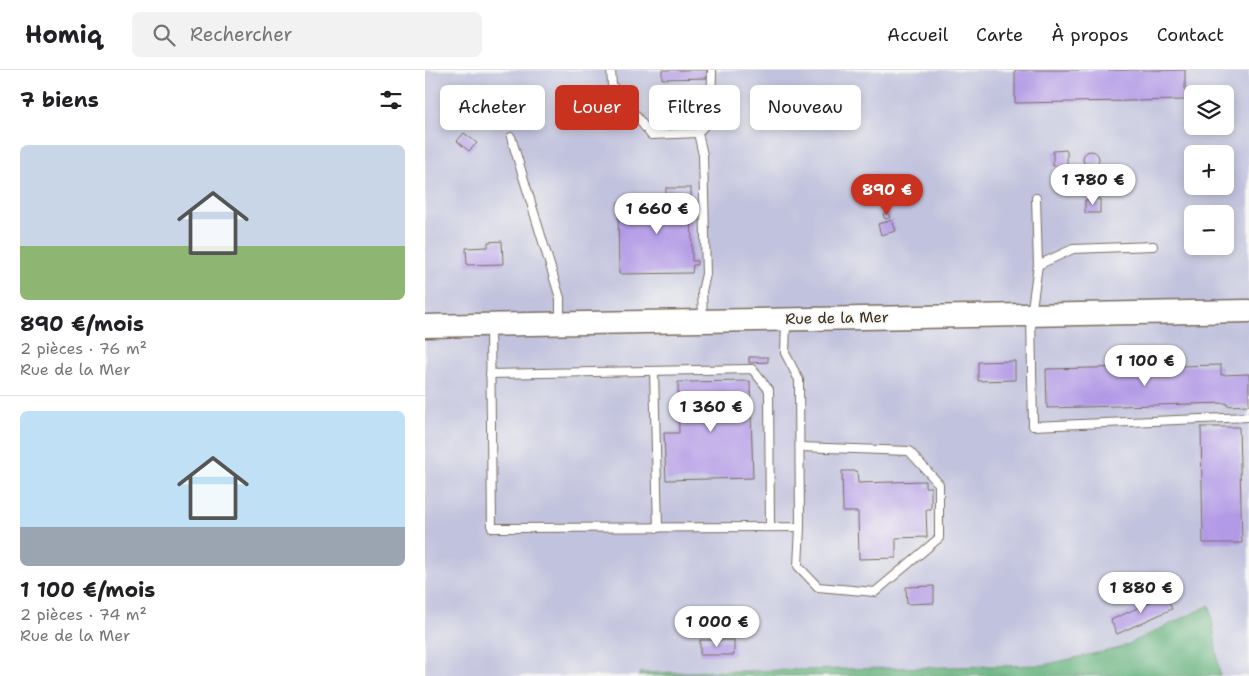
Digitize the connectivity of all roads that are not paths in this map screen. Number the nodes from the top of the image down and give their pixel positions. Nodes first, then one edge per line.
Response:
1 (611, 70) edge
2 (712, 70) edge
3 (698, 133) junction
4 (511, 137) dead end
5 (1036, 198) dead end
6 (1153, 246) dead end
7 (1038, 265) junction
8 (1249, 311) edge
9 (1031, 315) junction
10 (786, 319) junction
11 (703, 320) junction
12 (559, 322) junction
13 (490, 324) junction
14 (425, 326) edge
15 (654, 371) junction
16 (490, 374) junction
17 (1249, 417) edge
18 (799, 447) junction
19 (770, 527) junction
20 (800, 527) junction
21 (658, 528) junction

1 - 3 lane
2 - 3 lane
3 - 11 lane
4 - 12 lane
5 - 7 lane
6 - 7 lane
7 - 9 lane
8 - 9 street, Rue de la Mer
9 - 10 street, Rue de la Mer
9 - 17 lane
10 - 11 street, Rue de la Mer
10 - 18 lane
11 - 12 street, Rue de la Mer
12 - 13 street, Rue de la Mer
13 - 14 street, Rue de la Mer
13 - 16 lane
15 - 16 lane
15 - 19 lane
15 - 21 lane
16 - 21 lane
18 - 20 lane
18 - 20 lane
19 - 20 lane
19 - 21 lane

